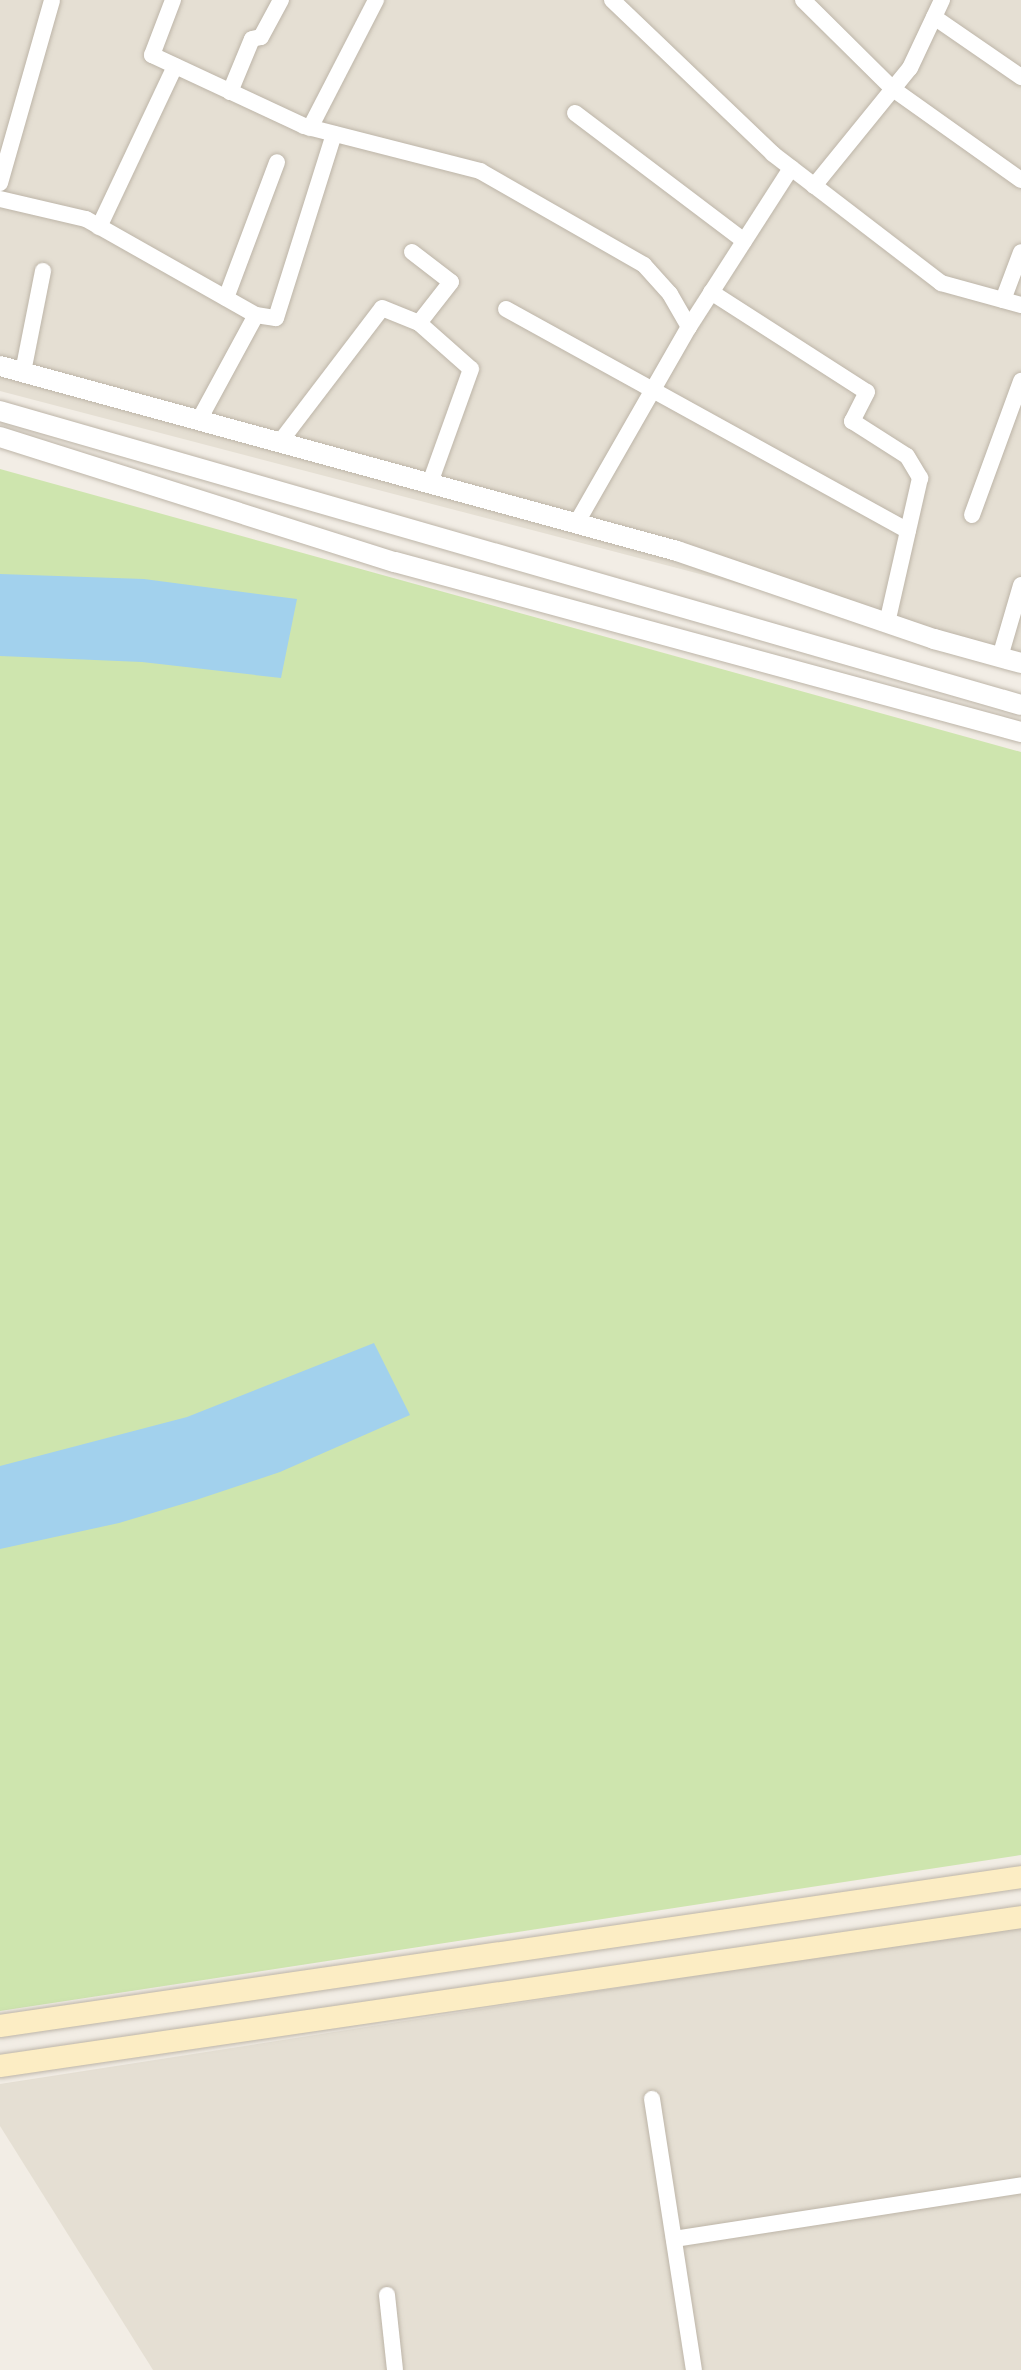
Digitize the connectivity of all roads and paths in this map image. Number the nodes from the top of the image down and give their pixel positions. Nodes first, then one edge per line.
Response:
1 (52, 0) edge
2 (173, 0) edge
3 (281, 0) edge
4 (376, 0) edge
5 (612, 0) edge
6 (803, 0) edge
7 (942, 0) edge
8 (934, 17) junction
9 (175, 66) junction
10 (1021, 77) edge
11 (893, 89) junction
12 (230, 92) junction
13 (575, 113) dead end
14 (310, 128) junction
15 (334, 134) junction
16 (277, 162) dead end
17 (791, 168) junction
18 (1021, 180) edge
19 (0, 183) edge
20 (814, 186) junction
21 (0, 199) edge
22 (99, 227) junction
23 (744, 241) junction
24 (412, 252) dead end
25 (1021, 252) edge
26 (43, 271) dead end
27 (711, 292) junction
28 (226, 298) junction
29 (1003, 300) junction
30 (1021, 305) edge
31 (506, 309) dead end
32 (256, 315) junction
33 (419, 323) junction
34 (689, 327) junction
35 (0, 366) edge
36 (23, 372) junction
37 (1021, 381) edge
38 (651, 393) junction
39 (0, 411) edge
40 (199, 420) junction
41 (0, 437) edge
42 (280, 442) junction
43 (430, 483) junction
44 (972, 515) dead end
45 (576, 524) junction
46 (908, 531) junction
47 (1021, 585) edge
48 (887, 623) junction
49 (1000, 657) junction
50 (1021, 663) edge
51 (1019, 699) edge
52 (1021, 732) edge
53 (1021, 1877) edge
54 (1021, 1917) edge
55 (0, 2026) edge
56 (0, 2066) edge
57 (652, 2099) dead end
58 (1021, 2185) edge
59 (674, 2239) junction
60 (387, 2295) dead end
61 (395, 2370) edge
62 (694, 2370) edge

1 - 19 street
2 - 9 street
3 - 12 street
4 - 14 street
5 - 17 street
6 - 11 street
7 - 8 street
8 - 10 street
8 - 11 street
9 - 12 street
9 - 22 street
11 - 18 street
11 - 20 street
12 - 14 street
13 - 23 street
14 - 15 street
15 - 32 street
15 - 34 street
16 - 28 street
17 - 20 street
17 - 23 street
20 - 29 street
21 - 22 street
22 - 28 street
23 - 27 street
24 - 33 street
25 - 29 street
26 - 36 street
27 - 34 street
27 - 46 street
28 - 32 street
29 - 30 street
31 - 38 street
32 - 40 street
33 - 42 street
33 - 43 street
34 - 38 street
35 - 36 street
36 - 40 street
37 - 44 street
38 - 45 street
38 - 46 street
39 - 51 street
40 - 42 street
41 - 52 street
42 - 43 street
43 - 45 street
45 - 48 street
46 - 48 street
47 - 49 street
48 - 49 street
49 - 50 street
53 - 55 main road
54 - 56 main road
57 - 59 street
58 - 59 street
59 - 62 street
60 - 61 street

